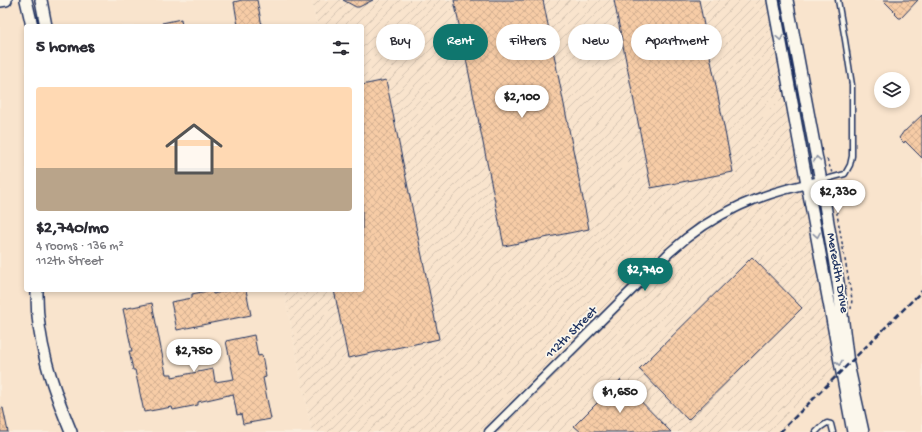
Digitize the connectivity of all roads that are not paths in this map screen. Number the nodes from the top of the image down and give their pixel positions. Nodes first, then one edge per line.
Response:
1 (6, 0) edge
2 (26, 0) edge
3 (41, 0) edge
4 (773, 0) edge
5 (787, 0) edge
6 (838, 0) edge
7 (0, 1) edge
8 (32, 24) edge
9 (46, 24) edge
10 (821, 181) junction
11 (808, 184) junction
12 (37, 292) edge
13 (71, 432) edge
14 (489, 432) edge
15 (818, 432) edge
16 (833, 432) edge
17 (853, 432) edge
18 (864, 432) edge

1 - 7 main road
2 - 8 main road
3 - 9 main road
4 -> 11 main road, Meredith Drive
10 -> 5 main road, Meredith Drive
6 - 10 lane
10 - 11 street, 112th Street
10 - 18 main road, Meredith Drive
11 - 14 street, 112th Street
11 -> 17 main road, Meredith Drive
12 - 13 main road
15 - 16 lane

